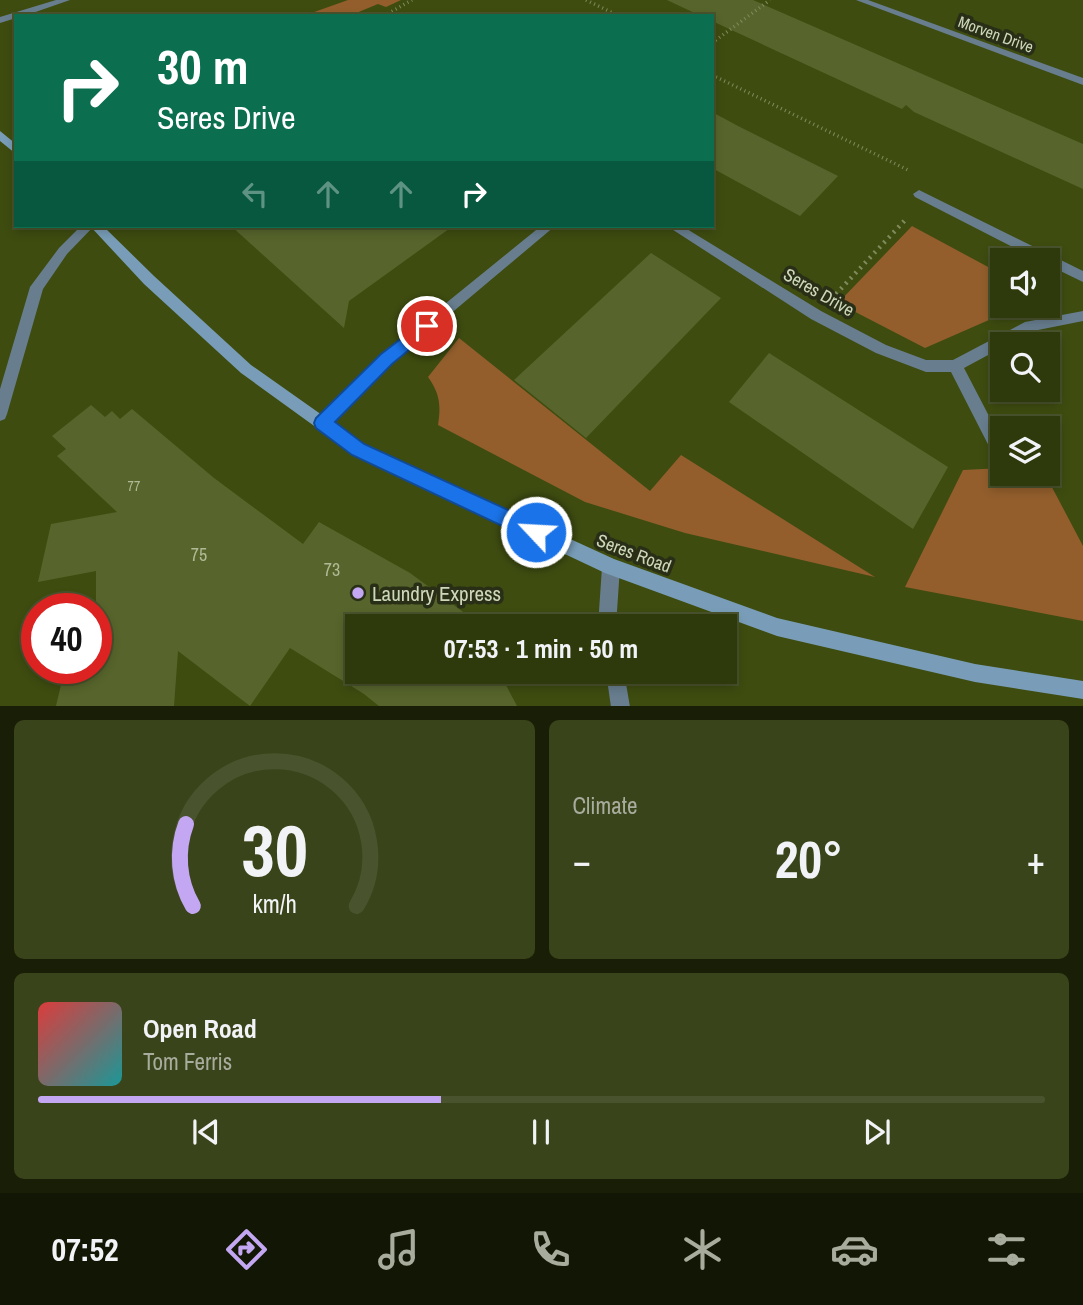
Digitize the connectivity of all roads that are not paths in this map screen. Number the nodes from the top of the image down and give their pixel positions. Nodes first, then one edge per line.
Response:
1 (65, 0) edge
2 (860, 0) edge
3 (20, 14) edge
4 (1083, 69) edge
5 (1078, 80) edge
6 (0, 135) edge
7 (14, 148) edge
8 (919, 194) road end
9 (86, 228) edge
10 (98, 228) edge
11 (547, 228) edge
12 (676, 228) edge
13 (1083, 276) edge
14 (1083, 316) edge
15 (955, 366) junction
16 (0, 414) edge
17 (322, 423) junction
18 (990, 434) edge
19 (611, 567) junction
20 (608, 614) edge
21 (617, 684) edge
22 (1083, 690) edge
23 (621, 706) edge

1 - 3 street
2 - 5 street, Morven Drive
4 - 5 street
6 - 7 street
8 - 13 street
9 - 16 street
10 - 17 street, Seres Road
11 - 17 street
12 - 15 street, Seres Drive
14 - 15 street
15 - 18 street
17 - 19 street, Seres Road
19 - 20 street
19 - 22 street, Seres Road
21 - 23 street

